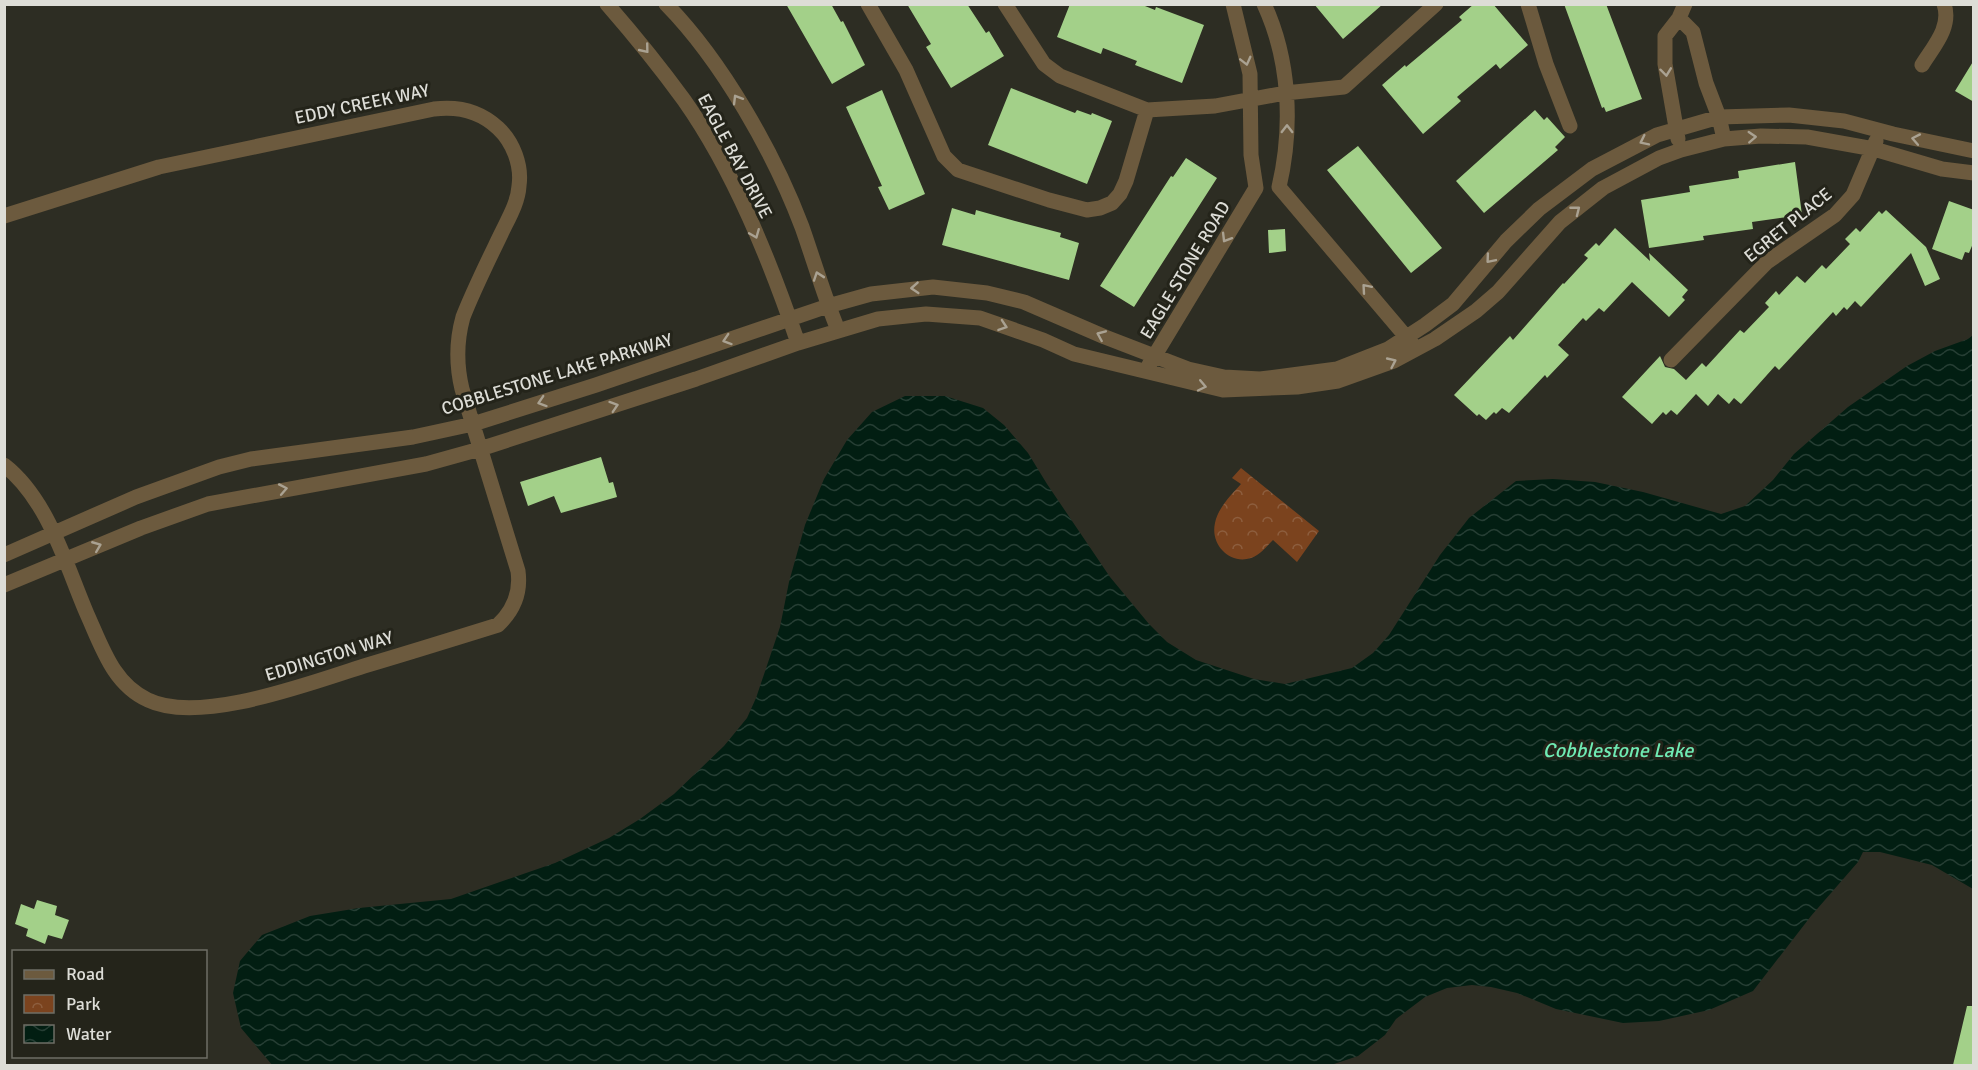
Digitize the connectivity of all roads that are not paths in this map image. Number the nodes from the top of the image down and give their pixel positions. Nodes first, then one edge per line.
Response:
1 (607, 4) edge
2 (666, 4) edge
3 (868, 4) edge
4 (1005, 4) edge
5 (1233, 4) edge
6 (1264, 4) edge
7 (1436, 4) edge
8 (1528, 4) edge
9 (1944, 4) edge
10 (1682, 11) edge
11 (1922, 65) dead end
12 (1285, 93) junction
13 (1251, 100) junction
14 (1147, 110) junction
15 (1719, 117) junction
16 (1570, 126) dead end
17 (1675, 129) junction
18 (1880, 129) junction
19 (1724, 139) junction
20 (1874, 149) junction
21 (1681, 150) junction
22 (1974, 151) edge
23 (1974, 173) edge
24 (1279, 187) junction
25 (1256, 188) junction
26 (1539, 208) junction
27 (4, 216) edge
28 (1556, 226) junction
29 (987, 293) junction
30 (828, 306) junction
31 (980, 318) junction
32 (790, 319) junction
33 (838, 330) junction
34 (1406, 336) junction
35 (798, 343) junction
36 (1416, 349) junction
37 (1155, 357) junction
38 (1671, 360) dead end
39 (1145, 371) junction
40 (473, 424) junction
41 (480, 449) junction
42 (4, 465) edge
43 (54, 533) junction
44 (4, 555) edge
45 (64, 559) junction
46 (4, 585) edge

1 -> 32 street, EAGLE BAY DRIVE
30 -> 2 street, EAGLE BAY DRIVE
3 - 14 street
4 - 14 street
5 -> 13 street
6 - 12 street
7 - 12 street
8 - 16 street
9 - 11 street
10 - 15 street
10 -> 17 street
12 - 13 street
24 -> 12 street
13 - 14 street
13 - 25 street
15 - 17 street, COBBLESTONE LAKE PARKWAY
15 - 18 street, COBBLESTONE LAKE PARKWAY
15 - 19 street
17 - 21 street
17 -> 26 street, COBBLESTONE LAKE PARKWAY
18 - 20 street, EGRET PLACE
22 -> 18 street, COBBLESTONE LAKE PARKWAY
19 -> 20 street
19 - 21 street
20 - 23 street
20 - 38 street, EGRET PLACE
28 -> 21 street
24 - 25 street
34 -> 24 street
25 -> 37 street, EAGLE STONE ROAD
26 - 28 street
26 -> 34 street, COBBLESTONE LAKE PARKWAY
27 - 40 street, EDDY CREEK WAY
28 - 36 street
29 -> 30 street, COBBLESTONE LAKE PARKWAY
29 - 31 street
37 -> 29 street, COBBLESTONE LAKE PARKWAY
30 - 32 street, COBBLESTONE LAKE PARKWAY
30 - 33 street, EAGLE BAY DRIVE
31 - 33 street
31 -> 39 street
32 - 35 street, EAGLE BAY DRIVE
32 -> 40 street, COBBLESTONE LAKE PARKWAY
33 - 35 street
34 - 36 street
34 - 37 street, COBBLESTONE LAKE PARKWAY
41 -> 35 street
39 -> 36 street
37 - 39 street, EAGLE STONE ROAD
40 - 41 street, EDDY CREEK WAY
40 - 43 street, COBBLESTONE LAKE PARKWAY
45 -> 41 street
41 - 45 street, EDDINGTON WAY
42 - 43 street
43 - 44 street, COBBLESTONE LAKE PARKWAY
43 - 45 street
45 - 46 street

